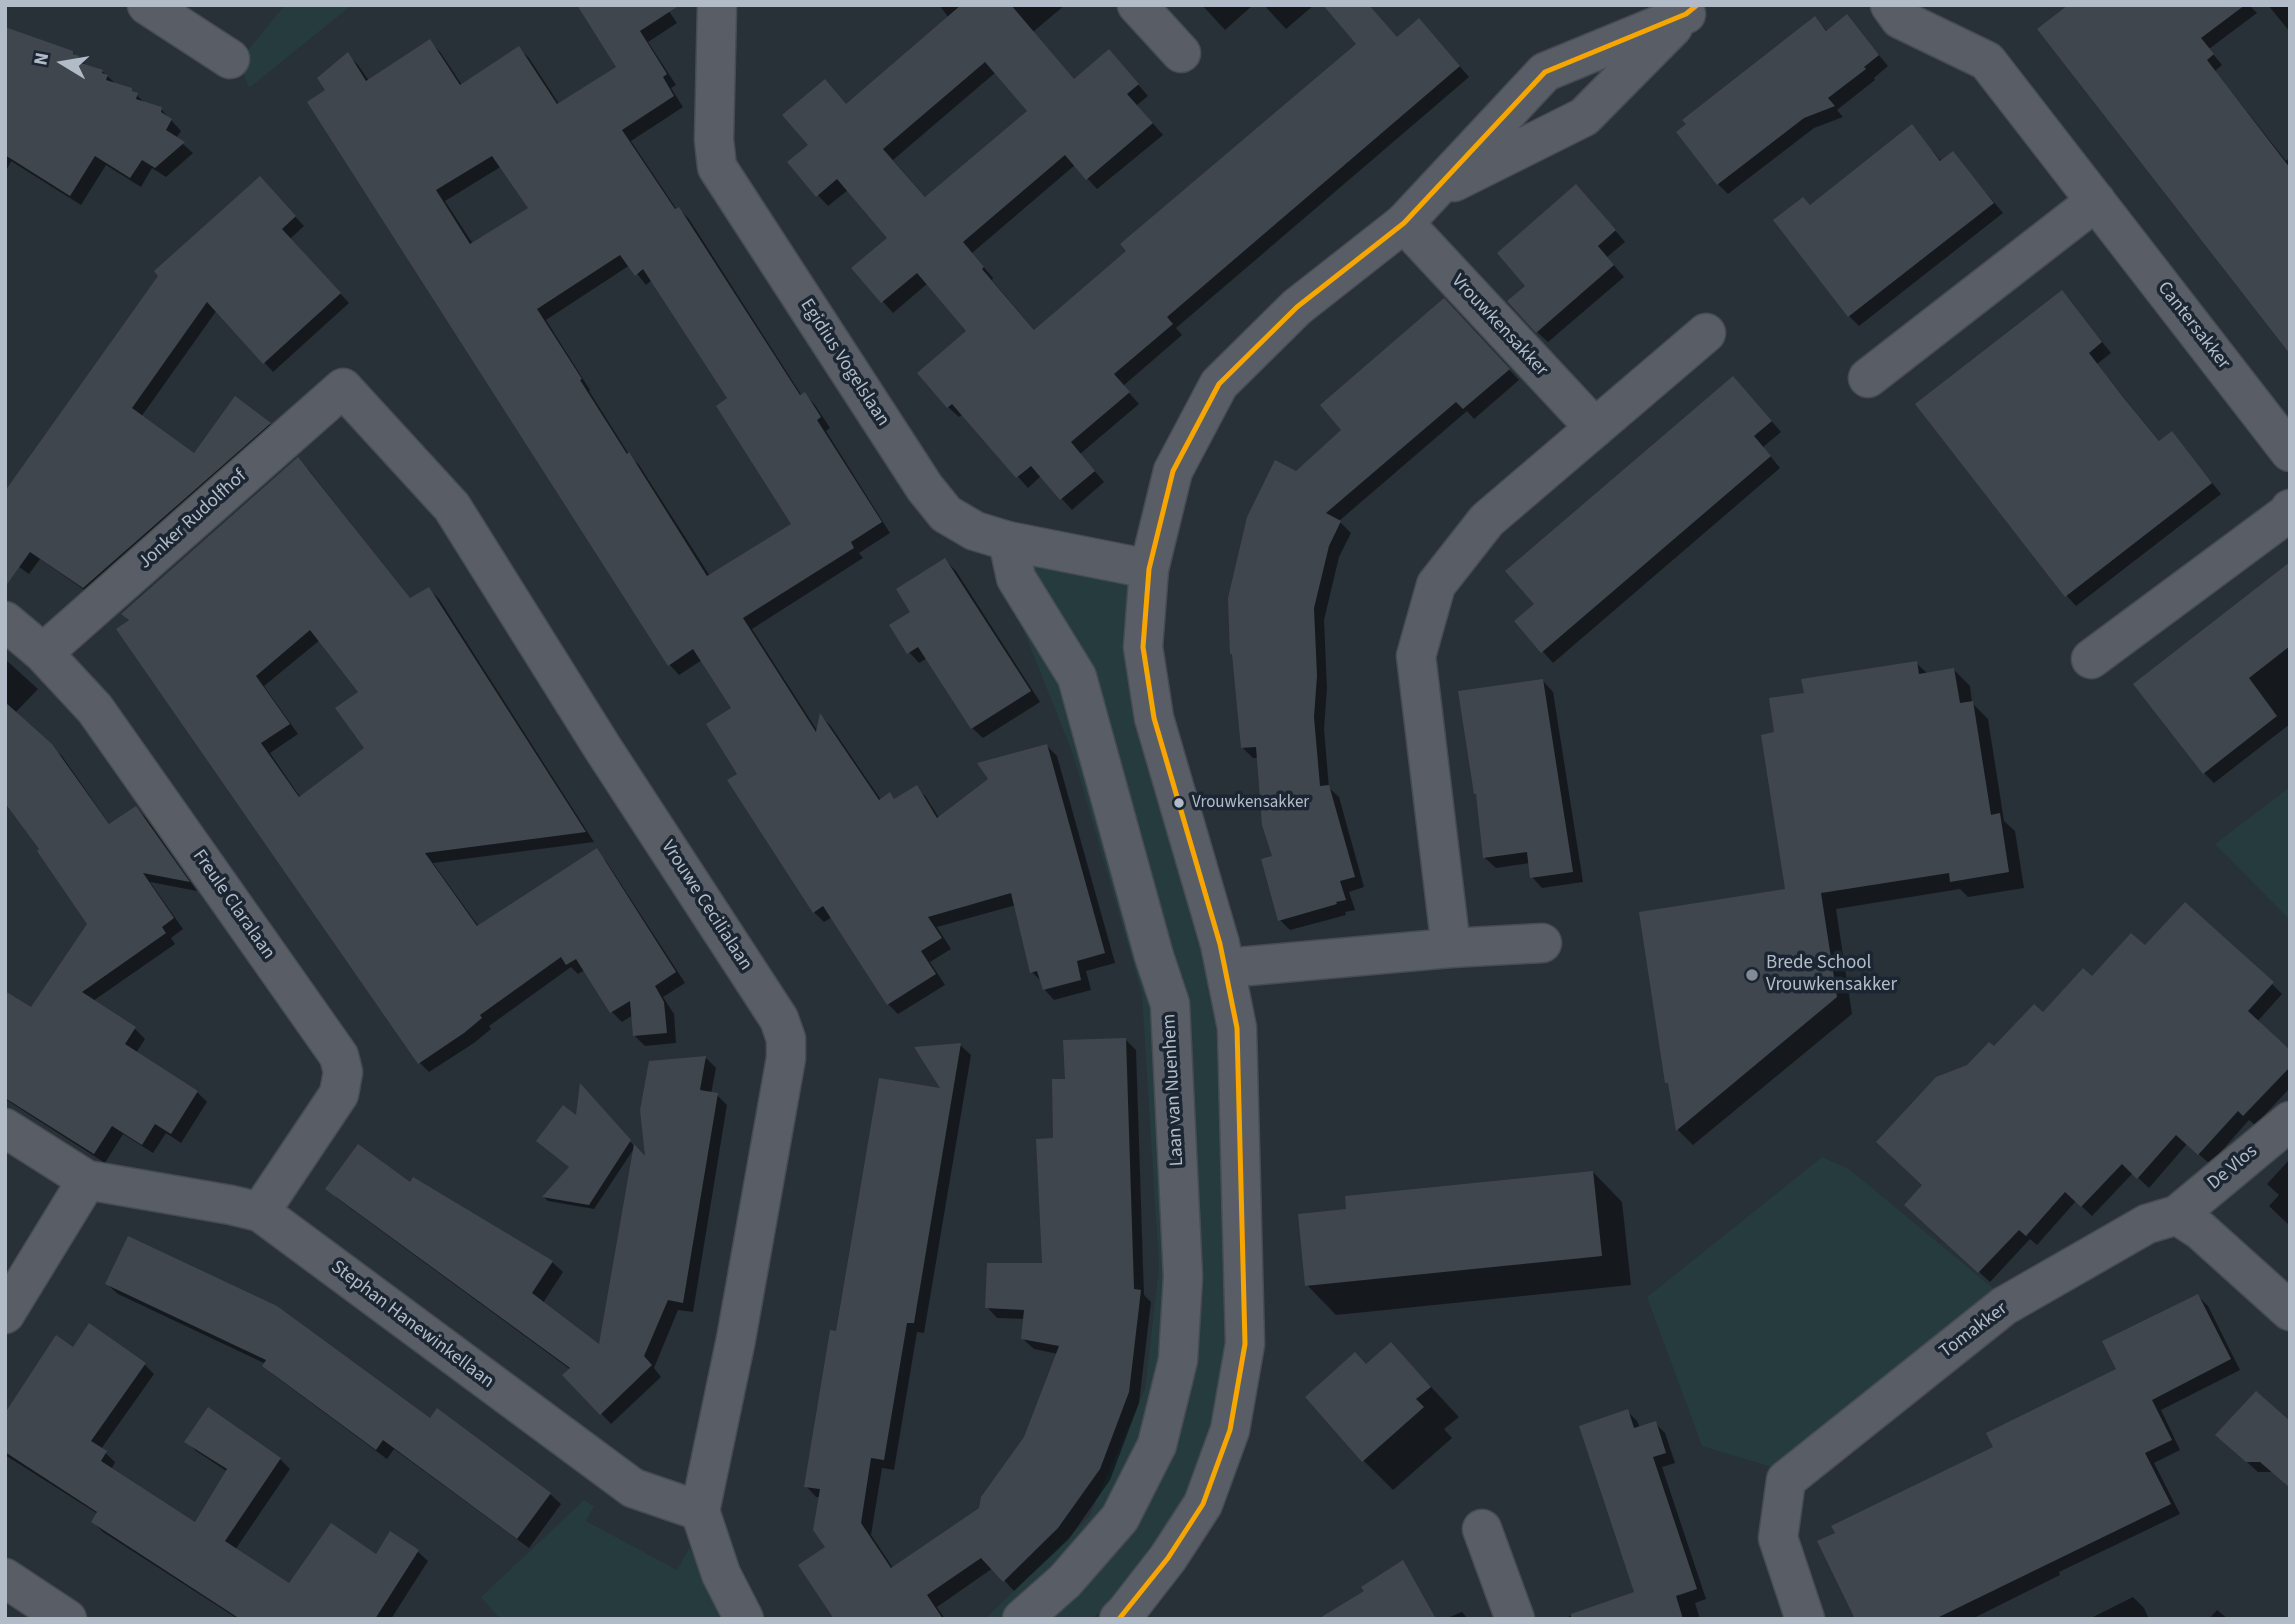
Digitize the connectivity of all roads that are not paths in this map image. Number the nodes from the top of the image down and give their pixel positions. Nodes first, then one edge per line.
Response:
1 (147, 5) edge
2 (716, 5) edge
3 (1137, 5) edge
4 (1890, 5) edge
5 (1691, 10) edge
6 (1181, 53) dead end
7 (230, 59) dead end
8 (1434, 193) junction
9 (2096, 201) junction
10 (1404, 223) junction
11 (1706, 333) dead end
12 (1867, 379) dead end
13 (343, 388) joint
14 (1595, 428) junction
15 (2290, 452) edge
16 (2290, 509) edge
17 (1008, 541) junction
18 (1149, 569) junction
19 (5, 621) edge
20 (43, 653) junction
21 (2091, 659) dead end
22 (1542, 943) dead end
23 (1451, 948) junction
24 (1226, 968) junction
25 (2290, 1121) edge
26 (5, 1128) edge
27 (87, 1180) junction
28 (260, 1212) junction
29 (2177, 1215) junction
30 (2290, 1311) edge
31 (5, 1314) edge
32 (701, 1511) junction
33 (1482, 1529) dead end
34 (5, 1578) edge
35 (66, 1619) edge
36 (744, 1619) edge
37 (1022, 1619) edge
38 (1119, 1619) edge
39 (1515, 1619) edge
40 (1805, 1619) edge

1 - 7 street
2 - 17 street, Egidius Vogelslaan
3 - 6 street
4 - 9 street, Cantersakker
5 - 8 street
5 - 8 street
8 - 10 street
9 - 12 street
9 - 15 street, Cantersakker
10 - 14 street, Vrouwkensakker
10 - 18 street
11 - 14 street
13 - 20 street, Jonker Rudolfhof
13 - 32 street, Vrouwe Cecilialaan
14 - 23 street
16 - 21 street
17 - 18 street, Egidius Vogelslaan
17 - 37 street, Laan van Nuenhem
18 - 24 street
19 - 20 street, Freule Claralaan
20 - 28 street, Freule Claralaan
22 - 23 street
23 - 24 street
24 - 38 street
25 - 29 street, De Vlos
26 - 27 street, Stephan Hanewinkellaan
27 - 28 street, Stephan Hanewinkellaan
27 - 31 street
28 - 32 street, Stephan Hanewinkellaan
29 - 30 street
29 - 40 street, Tomakker
32 - 36 street
33 - 39 street
34 - 35 street

